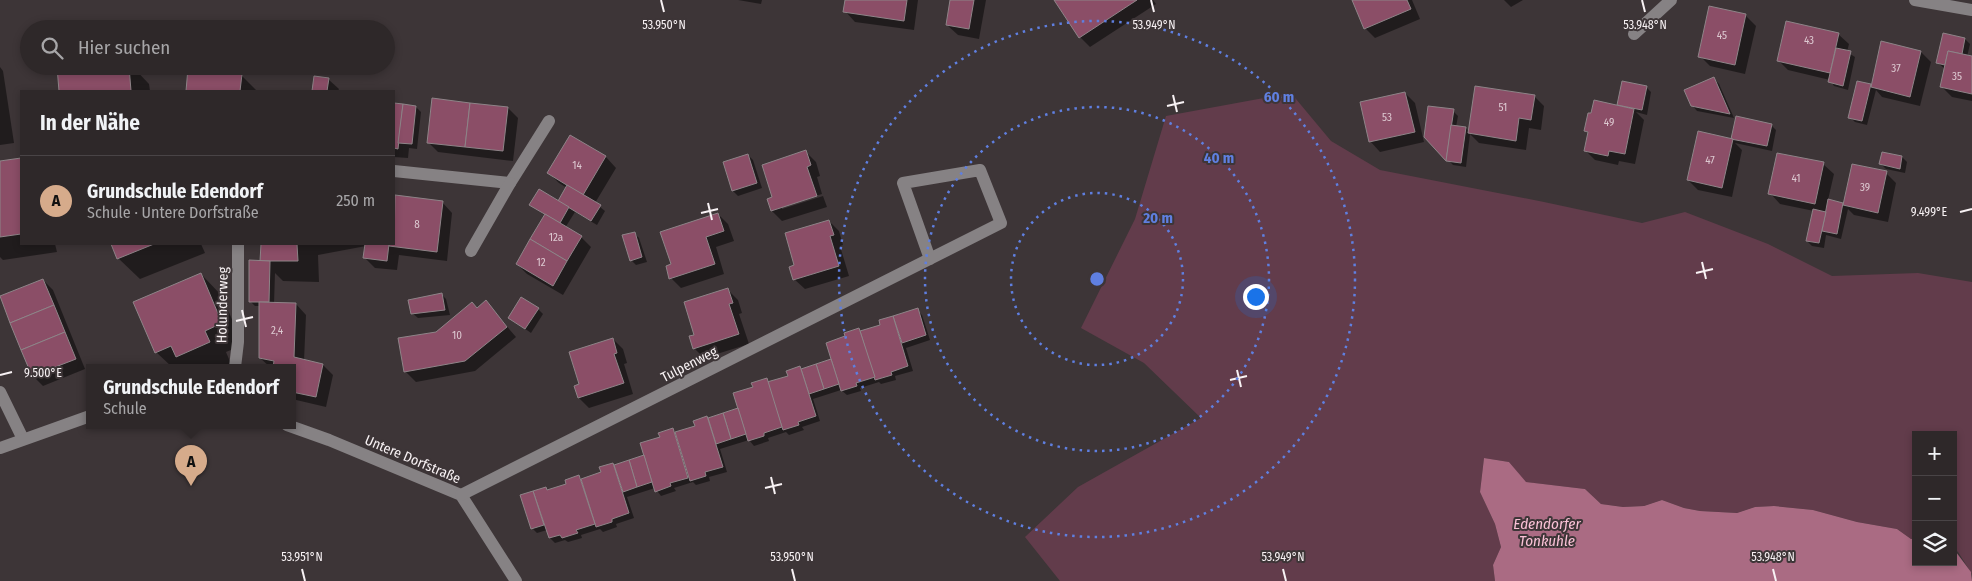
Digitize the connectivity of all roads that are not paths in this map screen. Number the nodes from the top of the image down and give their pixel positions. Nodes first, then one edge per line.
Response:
1 (1671, 0) edge
2 (1915, 0) edge
3 (1972, 10) edge
4 (1634, 34) dead end
5 (549, 121) dead end
6 (395, 171) edge
7 (510, 183) junction
8 (238, 245) edge
9 (471, 251) dead end
10 (930, 259) junction
11 (235, 364) edge
12 (0, 392) edge
13 (86, 417) edge
14 (296, 428) edge
15 (23, 439) junction
16 (0, 448) edge
17 (461, 495) junction
18 (516, 581) edge

1 - 4 street
2 - 3 street
5 - 7 street
6 - 7 street
7 - 9 street
8 - 11 street, Holunderweg
10 - 10 street, Tulpenweg
10 - 17 street, Tulpenweg
12 - 15 street
13 - 15 street
14 - 17 street, Untere Dorfstraße
15 - 16 street
17 - 18 street, Untere Dorfstraße

